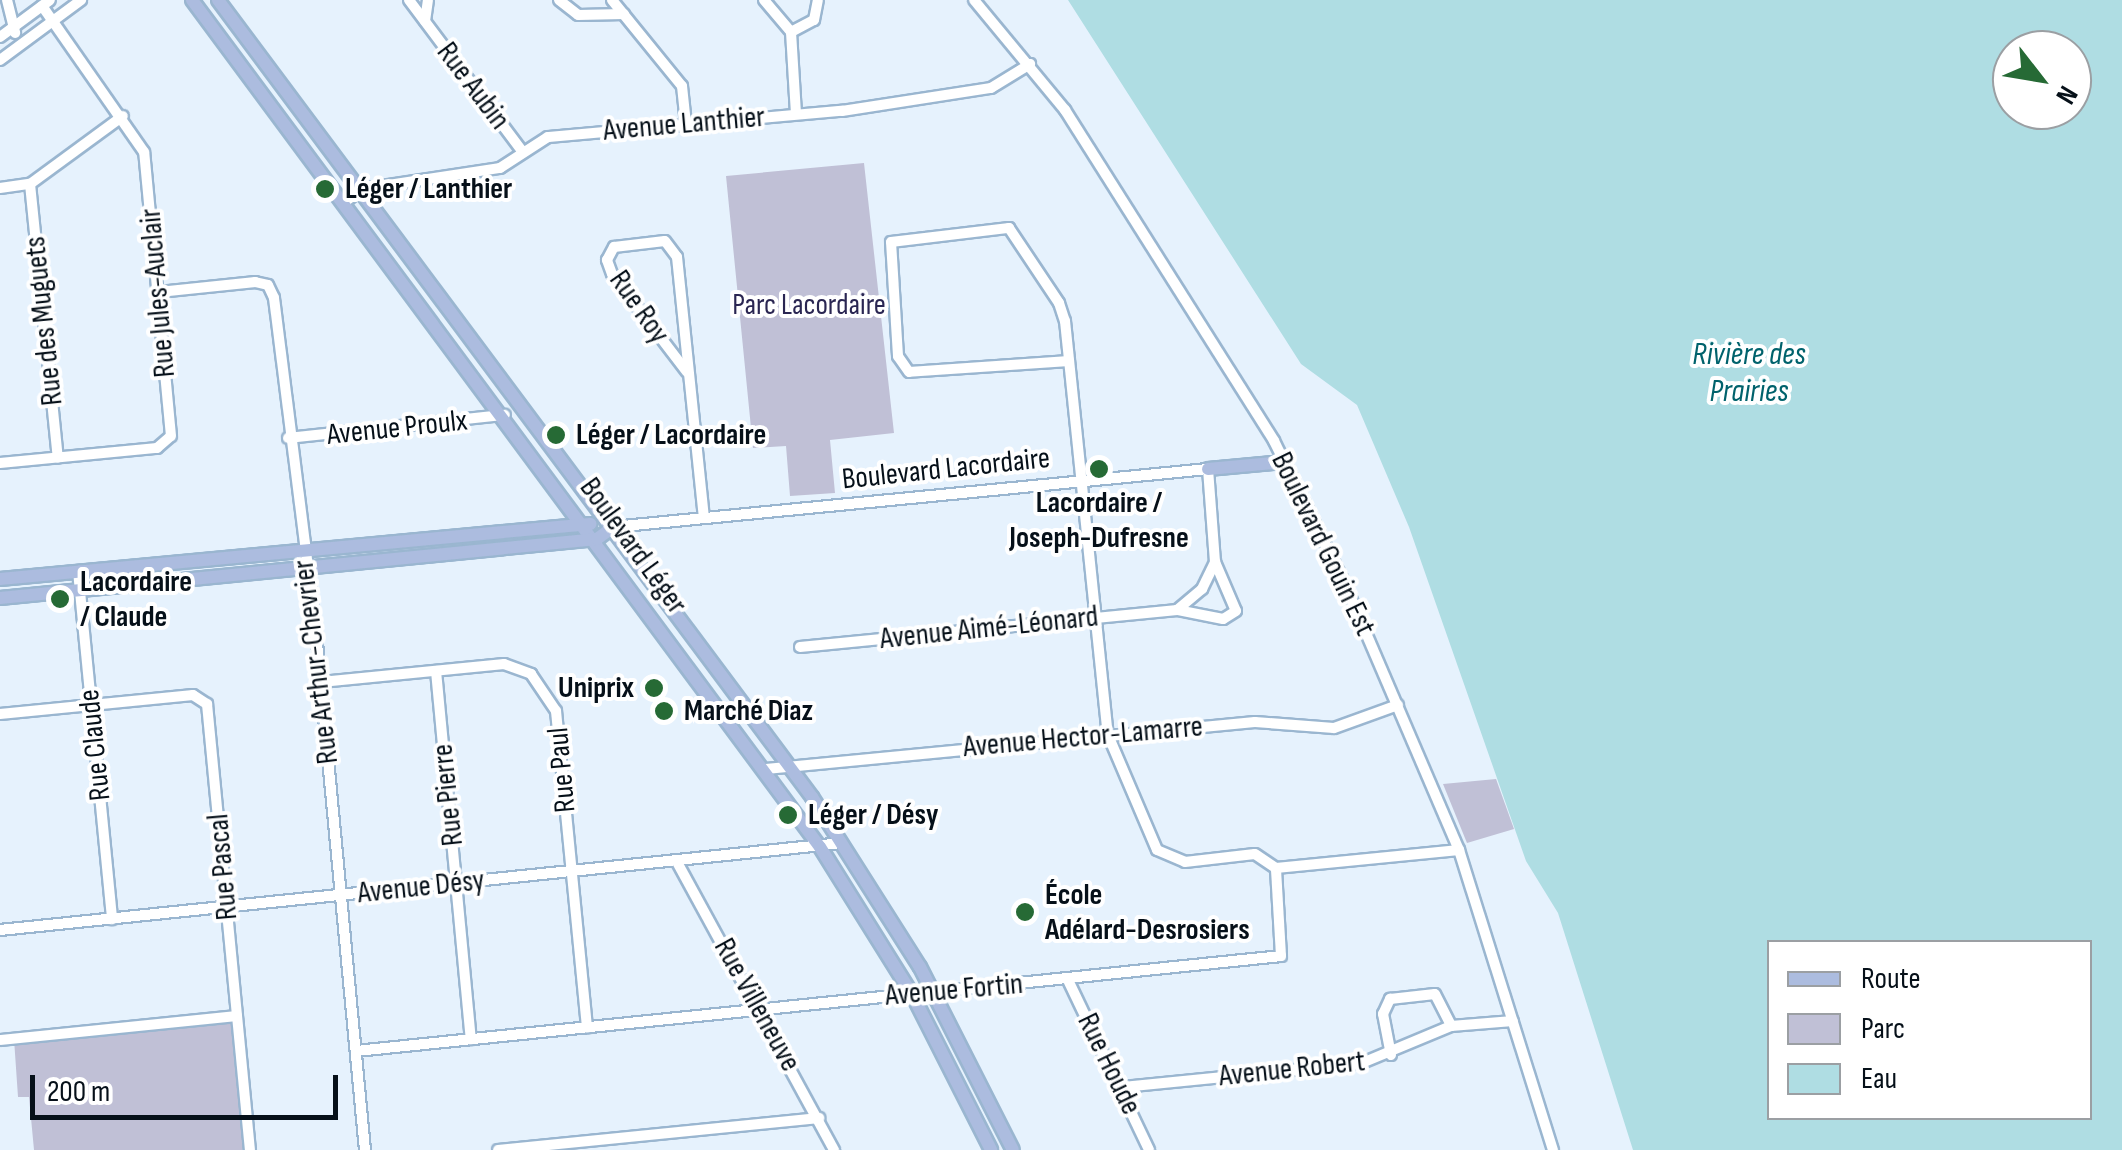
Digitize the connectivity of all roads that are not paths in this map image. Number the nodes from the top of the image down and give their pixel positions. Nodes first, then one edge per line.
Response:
1 (7, 0) edge
2 (81, 0) edge
3 (192, 0) edge
4 (218, 0) edge
5 (409, 0) edge
6 (428, 0) edge
7 (559, 0) edge
8 (612, 0) edge
9 (764, 0) edge
10 (818, 0) edge
11 (974, 0) edge
12 (46, 3) edge
13 (624, 14) junction
14 (53, 21) junction
15 (425, 21) junction
16 (12, 28) junction
17 (791, 32) junction
18 (0, 37) edge
19 (22, 43) junction
20 (0, 60) edge
21 (1030, 64) junction
22 (796, 114) junction
23 (123, 116) junction
24 (686, 122) junction
25 (522, 151) junction
26 (30, 184) junction
27 (0, 188) edge
28 (362, 189) junction
29 (346, 201) junction
30 (159, 292) junction
31 (1069, 362) junction
32 (687, 372) junction
33 (505, 416) junction
34 (288, 438) junction
35 (58, 458) junction
36 (1284, 462) junction
37 (0, 463) edge
38 (1208, 469) junction
39 (1080, 481) junction
40 (704, 518) junction
41 (585, 524) junction
42 (613, 527) junction
43 (597, 539) junction
44 (303, 550) junction
45 (1216, 562) junction
46 (307, 568) junction
47 (78, 572) junction
48 (0, 579) edge
49 (79, 590) junction
50 (0, 598) edge
51 (1177, 610) junction
52 (1094, 618) junction
53 (800, 647) dead end
54 (436, 671) junction
55 (321, 682) junction
56 (90, 704) junction
57 (1398, 705) junction
58 (0, 714) edge
59 (1108, 735) junction
60 (787, 763) junction
61 (766, 769) junction
62 (842, 843) junction
63 (820, 847) junction
64 (1459, 850) junction
65 (677, 862) junction
66 (1276, 868) junction
67 (571, 872) junction
68 (457, 884) junction
69 (341, 895) junction
70 (227, 908) junction
71 (112, 919) junction
72 (0, 930) edge
73 (1068, 980) junction
74 (934, 992) junction
75 (912, 994) junction
76 (761, 1010) junction
77 (236, 1016) junction
78 (1513, 1021) junction
79 (1452, 1026) junction
80 (588, 1027) junction
81 (472, 1039) junction
82 (0, 1040) edge
83 (356, 1051) junction
84 (1391, 1055) junction
85 (1122, 1087) junction
86 (820, 1118) junction
87 (250, 1150) edge
88 (365, 1150) edge
89 (498, 1150) edge
90 (834, 1150) edge
91 (991, 1150) edge
92 (1013, 1150) edge
93 (1148, 1150) edge
94 (1553, 1150) edge

1 - 16 street
2 - 14 street
3 - 29 main road, Boulevard Léger
4 - 28 main road, Boulevard Léger
5 - 15 street, Rue Aubin
6 - 15 street, Rue Aubin
7 - 13 street
8 - 13 street
9 - 17 street
10 - 17 street
11 - 21 street, Boulevard Gouin Est
12 - 14 street, Rue Jules-Auclair
12 - 16 street
13 - 24 street
14 - 19 street
14 - 23 street, Rue Jules-Auclair
15 - 25 street, Rue Aubin
16 - 18 street
16 - 19 street
17 - 22 street
19 - 20 street
21 - 22 street, Avenue Lanthier
21 - 36 street, Boulevard Gouin Est
22 - 24 street, Avenue Lanthier
23 - 26 street
23 - 30 street, Rue Jules-Auclair
24 - 25 street, Avenue Lanthier
25 - 28 street, Avenue Lanthier
26 - 27 street
26 - 35 street, Rue des Muguets
28 - 29 street, Avenue Lanthier
28 - 42 main road, Boulevard Léger
29 - 33 main road, Boulevard Léger
30 - 34 street, Rue Arthur-Chevrier
30 - 35 street, Rue Jules-Auclair
31 - 31 street
31 - 39 street
32 - 32 street, Rue Roy
32 - 40 street, Rue Roy
33 - 34 street, Avenue Proulx
33 - 41 main road, Boulevard Léger
34 - 44 street, Rue Arthur-Chevrier
35 - 37 street, Rue Jules-Auclair
36 - 38 main road, Boulevard Lacordaire
36 - 57 street, Boulevard Gouin Est
38 - 39 street, Boulevard Lacordaire
38 - 45 street
39 - 40 street, Boulevard Lacordaire
39 - 52 street
40 - 42 street, Boulevard Lacordaire
41 - 42 main road, Boulevard Lacordaire
41 - 43 main road, Boulevard Léger
41 - 44 main road, Boulevard Lacordaire
42 - 43 main road
42 - 60 main road, Boulevard Léger
43 - 46 main road
43 - 61 main road, Boulevard Léger
44 - 46 street, Rue Arthur-Chevrier
44 - 47 main road, Boulevard Lacordaire
45 - 51 street
45 - 51 street, Avenue Aimé-Léonard
46 - 49 main road
46 - 55 street, Rue Arthur-Chevrier
47 - 48 main road, Boulevard Lacordaire
47 - 49 street, Rue Claude
49 - 50 main road
49 - 56 street, Rue Claude
51 - 52 street, Avenue Aimé-Léonard
52 - 53 street, Avenue Aimé-Léonard
52 - 59 street
54 - 55 street, Rue Paul
54 - 67 street, Rue Paul
54 - 68 street, Rue Pierre
55 - 69 street, Rue Arthur-Chevrier
56 - 58 street
56 - 70 street, Rue Pascal
56 - 71 street, Rue Claude
57 - 59 street, Avenue Hector-Lamarre
57 - 64 street, Boulevard Gouin Est
59 - 60 street, Avenue Hector-Lamarre
59 - 66 street
60 - 61 street, Avenue Hector-Lamarre
60 - 62 main road, Boulevard Léger
61 - 63 main road, Boulevard Léger
62 - 63 street, Avenue Désy
62 - 74 main road, Boulevard Léger
63 - 65 street, Avenue Désy
63 - 75 main road, Boulevard Léger
64 - 66 street
64 - 78 street, Boulevard Gouin Est
65 - 67 street, Avenue Désy
65 - 76 street, Rue Villeneuve
66 - 73 street, Avenue Fortin
67 - 68 street, Avenue Désy
67 - 80 street, Rue Paul
68 - 69 street, Avenue Désy
68 - 81 street, Rue Pierre
69 - 70 street, Avenue Désy
69 - 83 street, Rue Arthur-Chevrier
70 - 71 street, Avenue Désy
70 - 77 street, Rue Pascal
71 - 72 street, Avenue Désy
73 - 74 street, Avenue Fortin
73 - 85 street, Rue Houde
74 - 75 street, Avenue Fortin
74 - 92 main road, Boulevard Léger
75 - 76 street, Avenue Fortin
75 - 91 main road, Boulevard Léger
76 - 80 street, Avenue Fortin
76 - 86 street, Rue Villeneuve
77 - 82 street
77 - 87 street, Rue Pascal
78 - 79 street, Avenue Robert
78 - 94 street, Boulevard Gouin Est
79 - 84 street, Avenue Robert
79 - 84 street
80 - 81 street, Avenue Fortin
81 - 83 street, Avenue Fortin
83 - 88 street, Rue Arthur-Chevrier
84 - 85 street, Avenue Robert
85 - 93 street, Rue Houde
86 - 89 street
86 - 90 street, Rue Villeneuve

